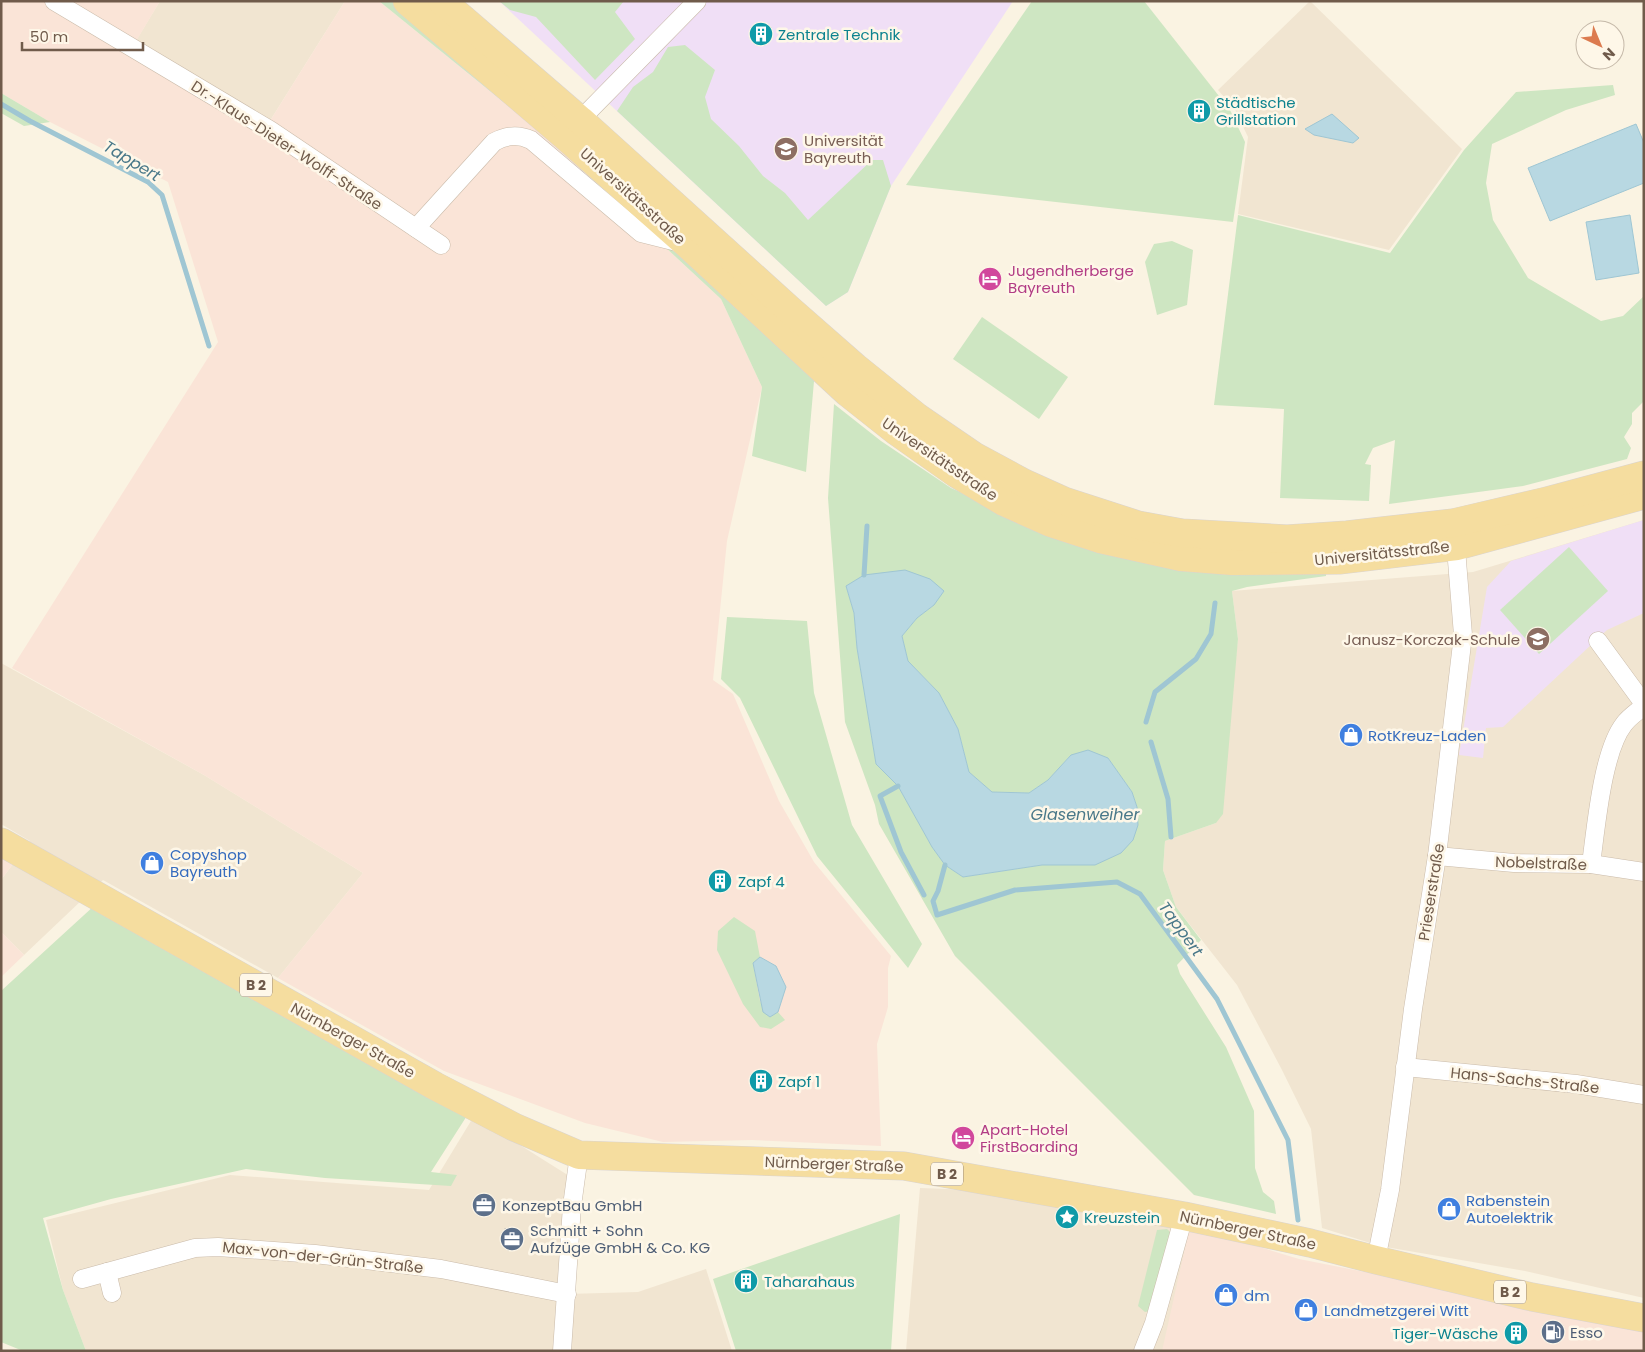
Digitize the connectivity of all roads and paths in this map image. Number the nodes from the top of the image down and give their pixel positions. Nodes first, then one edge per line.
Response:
1 (54, 1) edge
2 (407, 1) edge
3 (442, 1) edge
4 (697, 1) edge
5 (580, 120) junction
6 (416, 228) junction
7 (687, 244) junction
8 (441, 245) dead end
9 (819, 351) junction
10 (1644, 475) edge
11 (1644, 495) edge
12 (1455, 534) junction
13 (1598, 641) dead end
14 (1644, 705) edge
15 (1, 842) edge
16 (1437, 856) junction
17 (1591, 864) junction
18 (1644, 872) edge
19 (1405, 1067) junction
20 (1644, 1095) edge
21 (579, 1155) junction
22 (1184, 1216) junction
23 (1376, 1260) junction
24 (107, 1272) junction
25 (82, 1280) dead end
26 (112, 1293) dead end
27 (566, 1294) junction
28 (1644, 1318) edge
29 (562, 1351) edge
30 (1143, 1351) edge

1 - 6 street, Dr.-Klaus-Dieter-Wolff-Straße
2 - 7 main road, Universitätsstraße
3 - 5 main road, Universitätsstraße
4 - 5 street
5 - 9 main road, Universitätsstraße
6 - 7 street
6 - 8 street, Dr.-Klaus-Dieter-Wolff-Straße
7 - 9 main road, Universitätsstraße
9 - 12 main road, Universitätsstraße
9 - 12 main road, Universitätsstraße
10 - 12 main road, Universitätsstraße
11 - 12 main road, Universitätsstraße
12 - 16 street, Prieserstraße
13 - 14 street
14 - 17 street
15 - 21 main road, Nürnberger Straße / B 2
16 - 17 street, Nobelstraße
16 - 19 street, Prieserstraße
17 - 18 street, Nobelstraße
19 - 20 street, Hans-Sachs-Straße
19 - 23 street, Prieserstraße
21 - 22 main road, Nürnberger Straße / B 2
21 - 27 street
22 - 23 main road, Nürnberger Straße / B 2
22 - 30 street
23 - 28 main road, Nürnberger Straße / B 2
24 - 25 street, Max-von-der-Grün-Straße
24 - 26 street
24 - 27 street, Max-von-der-Grün-Straße
27 - 29 street

